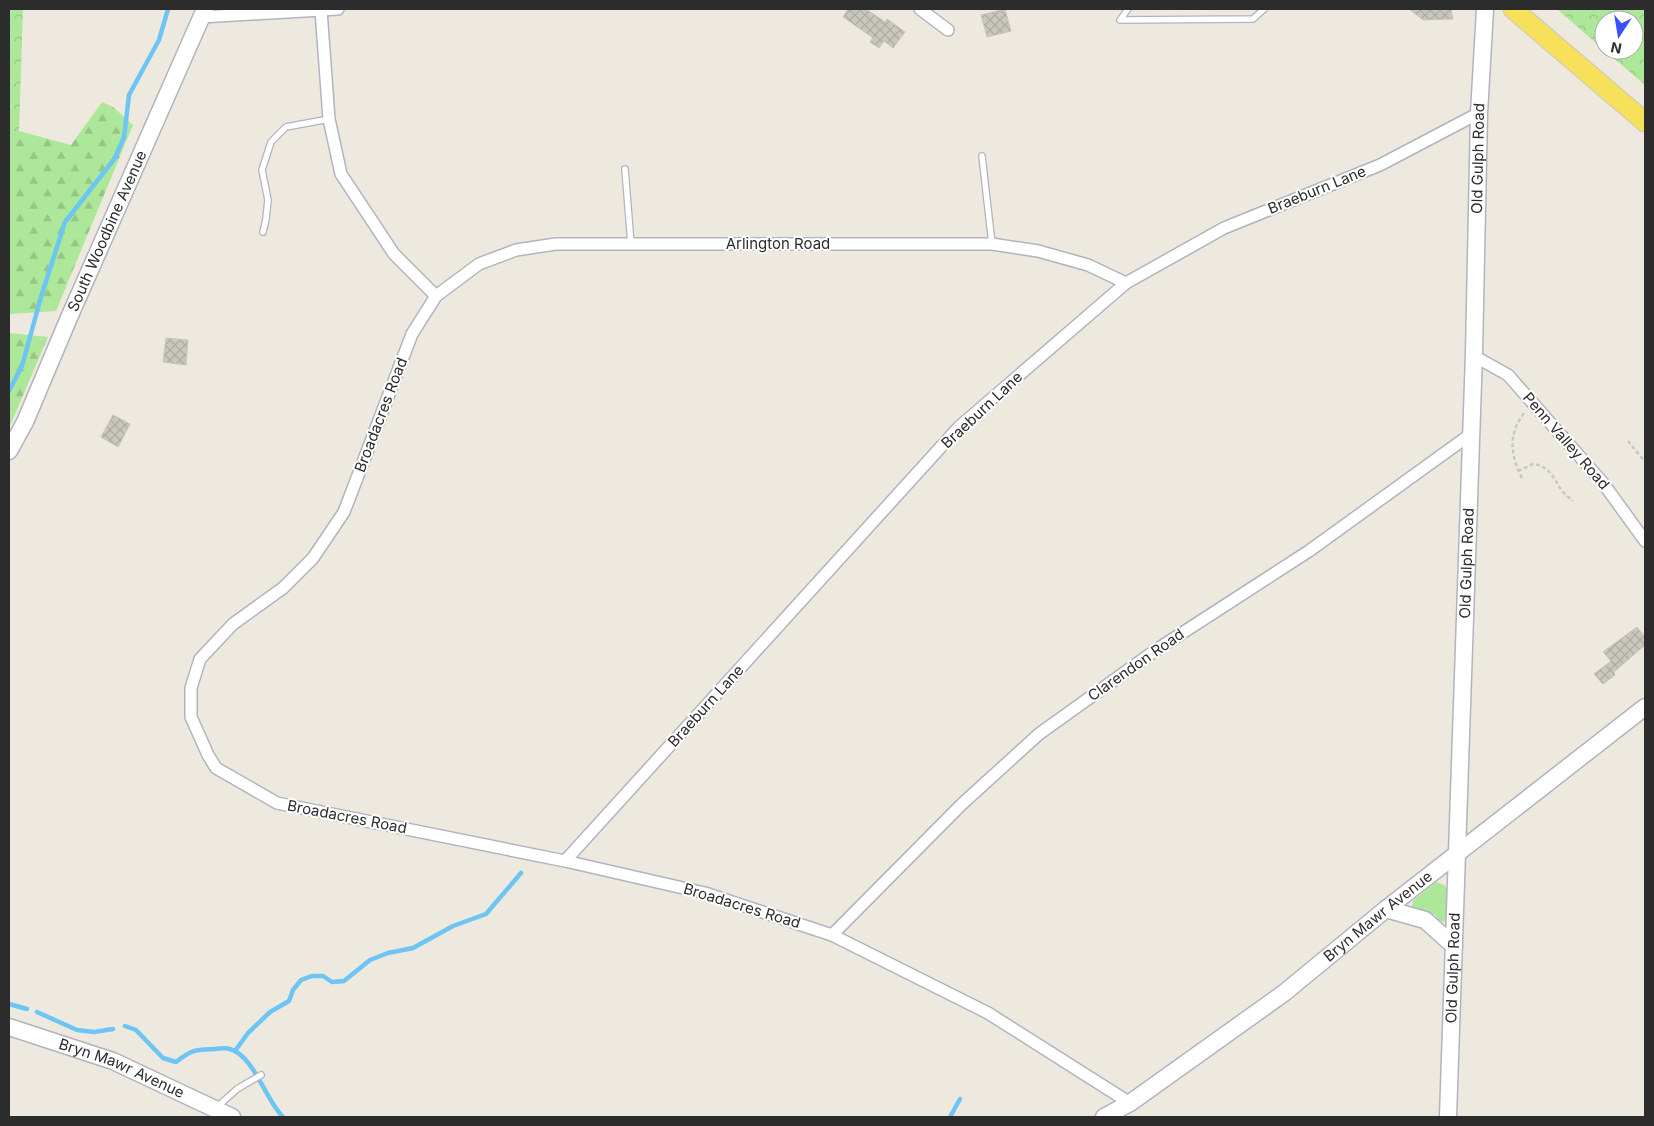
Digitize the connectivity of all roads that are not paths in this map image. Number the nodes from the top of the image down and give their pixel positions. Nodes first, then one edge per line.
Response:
1 (338, 9) edge
2 (920, 9) edge
3 (1128, 9) edge
4 (1264, 9) edge
5 (1485, 9) edge
6 (1513, 9) edge
7 (321, 10) edge
8 (203, 13) edge
9 (948, 30) dead end
10 (1479, 112) junction
11 (330, 119) junction
12 (1645, 122) edge
13 (982, 156) dead end
14 (625, 169) dead end
15 (263, 232) dead end
16 (631, 244) junction
17 (992, 244) junction
18 (1126, 283) junction
19 (436, 296) junction
20 (1474, 356) junction
21 (1471, 434) junction
22 (9, 451) edge
23 (1645, 540) edge
24 (1645, 707) edge
25 (1457, 855) junction
26 (565, 861) junction
27 (1386, 909) junction
28 (832, 935) junction
29 (1454, 946) junction
30 (9, 1027) edge
31 (260, 1076) dead end
32 (1130, 1103) junction
33 (215, 1109) junction
34 (232, 1117) edge
35 (1104, 1117) edge
36 (1448, 1117) edge

1 - 7 street
2 - 9 street
3 - 4 lane
5 - 10 street, Old Gulph Road
6 - 12 main road
7 - 8 street
7 - 11 street
8 - 22 street, South Woodbine Avenue
10 - 18 street, Braeburn Lane
10 - 20 street, Old Gulph Road
11 - 15 lane
11 - 19 street
13 - 17 lane
14 - 16 lane
16 - 17 street, Arlington Road
16 - 19 street, Arlington Road
17 - 18 street, Arlington Road
18 - 26 street, Braeburn Lane
19 - 26 street, Broadacres Road
20 - 21 street, Old Gulph Road
20 - 23 street, Penn Valley Road
21 - 25 street, Old Gulph Road
21 - 28 street, Clarendon Road
24 - 25 street, Bryn Mawr Avenue
25 - 27 street, Bryn Mawr Avenue
25 - 29 street, Old Gulph Road
26 - 28 street, Broadacres Road
27 - 29 street
27 - 32 street, Bryn Mawr Avenue
28 - 32 street, Broadacres Road
29 - 36 street, Old Gulph Road
30 - 33 street, Bryn Mawr Avenue
31 - 33 lane
32 - 35 street, Bryn Mawr Avenue
33 - 34 street, Bryn Mawr Avenue

